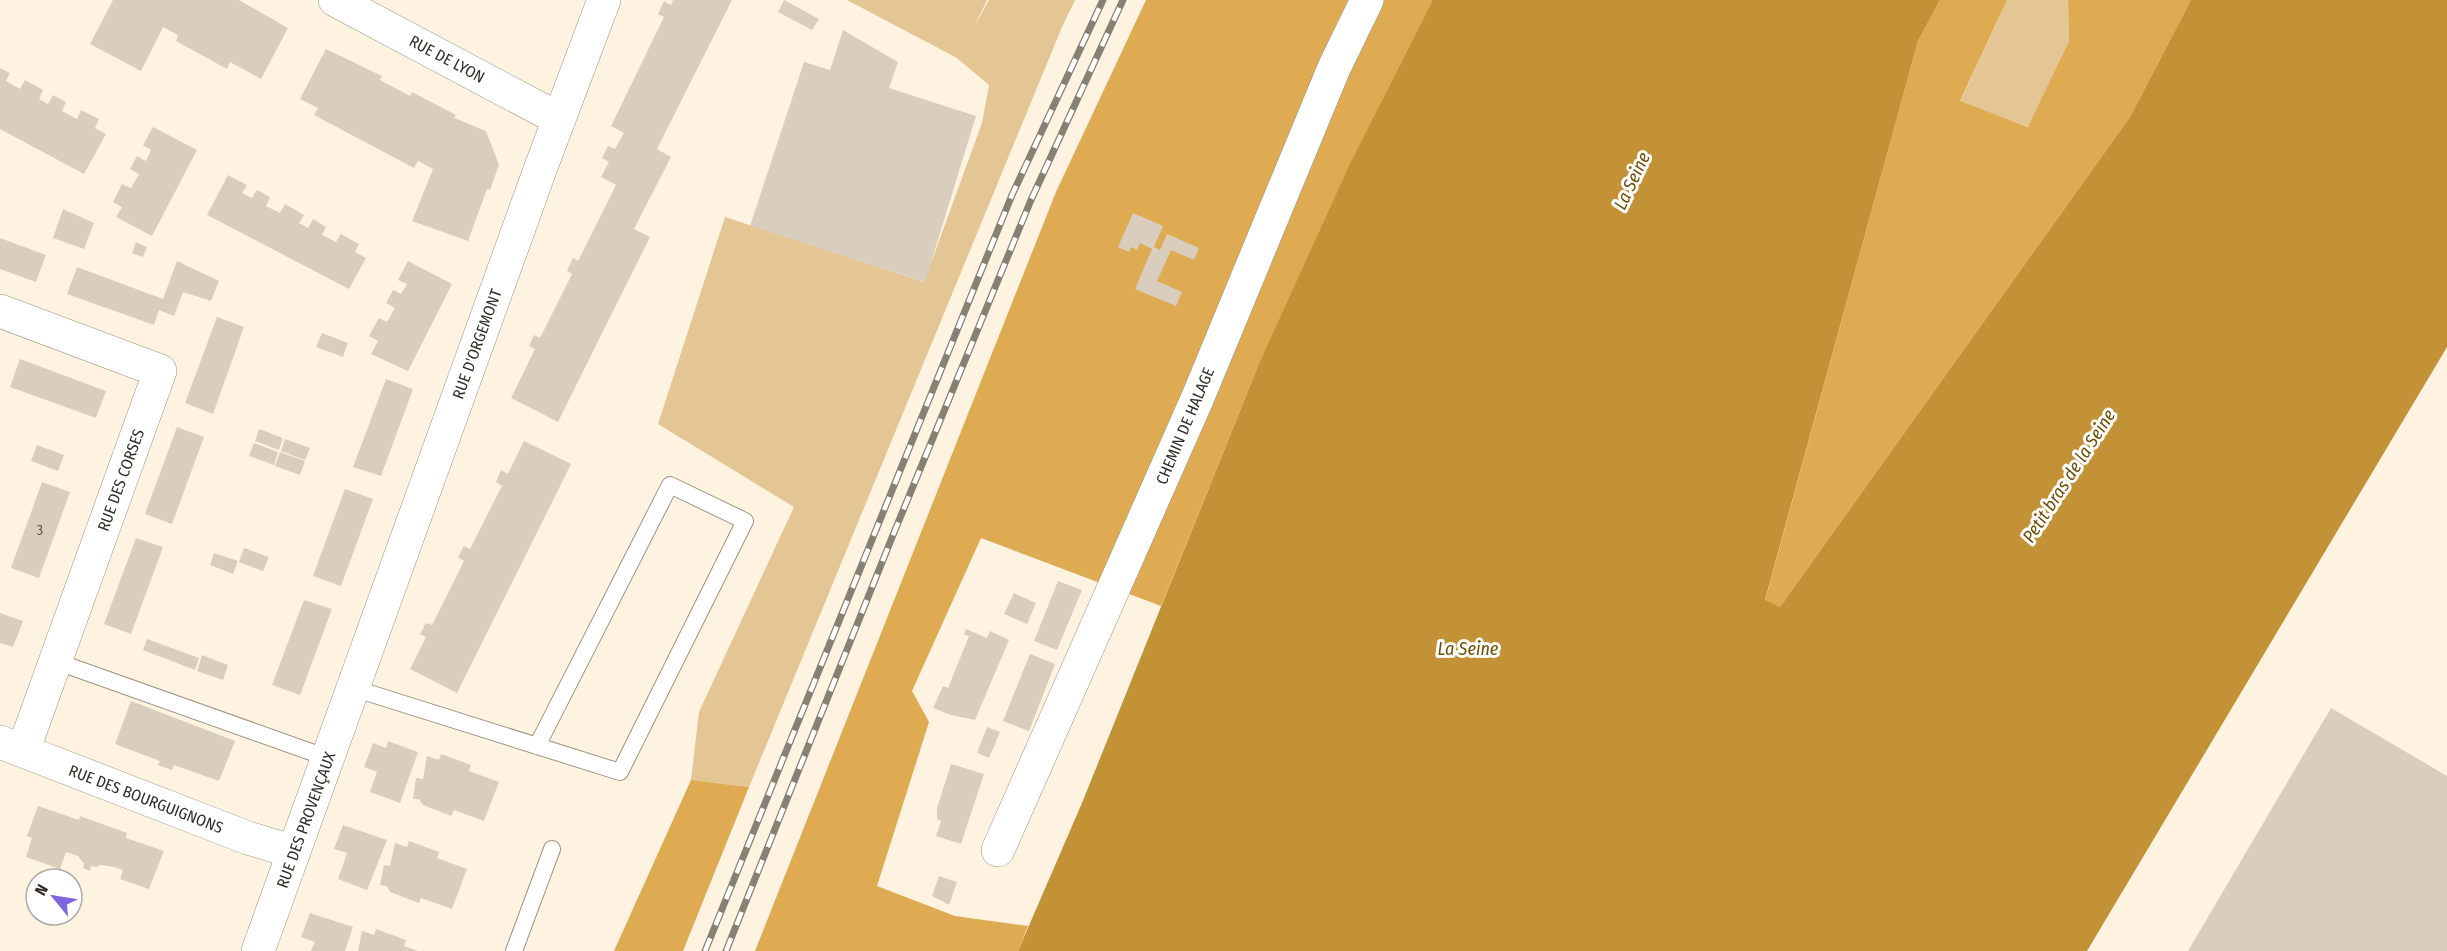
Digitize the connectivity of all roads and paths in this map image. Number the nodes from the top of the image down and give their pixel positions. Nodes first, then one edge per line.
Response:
1 (335, 0) edge
2 (604, 0) edge
3 (1367, 0) edge
4 (559, 119) junction
5 (0, 311) edge
6 (56, 661) junction
7 (353, 688) junction
8 (537, 746) junction
9 (12, 747) edge
10 (328, 758) junction
11 (552, 849) dead end
12 (998, 850) dead end
13 (294, 852) junction
14 (258, 951) edge
15 (514, 951) edge

1 - 4 street, RUE DE LYON
2 - 4 street, RUE D'ORGEMONT
3 - 12 street, CHEMIN DE HALAGE
4 - 7 street, RUE D'ORGEMONT
5 - 6 street, RUE DES CORSES
6 - 9 street, RUE DES CORSES
6 - 10 lane
7 - 8 lane
7 - 10 street, RUE DES PROVENÇAUX
8 - 8 lane
9 - 13 street, RUE DES BOURGUIGNONS
10 - 13 street, RUE DES PROVENÇAUX
11 - 15 lane
13 - 14 street, RUE DES PROVENÇAUX

